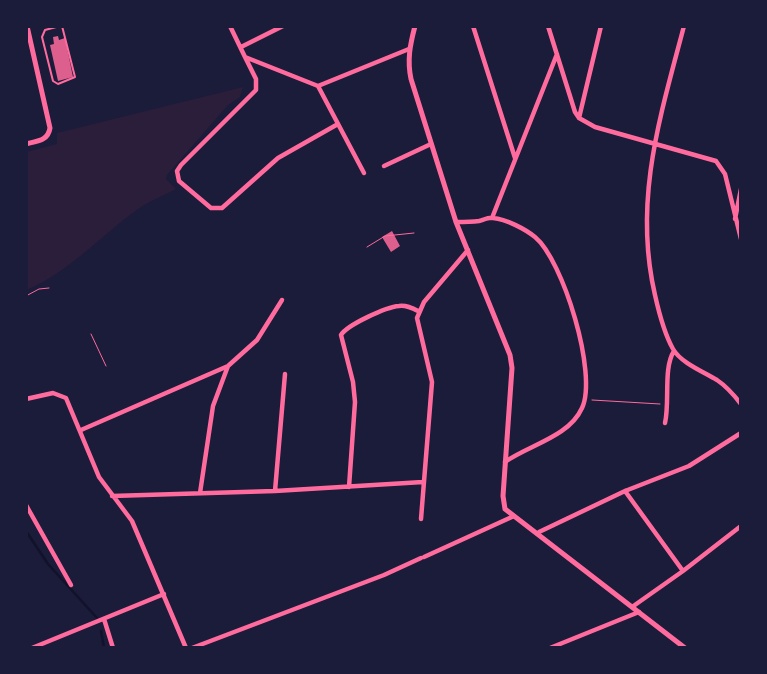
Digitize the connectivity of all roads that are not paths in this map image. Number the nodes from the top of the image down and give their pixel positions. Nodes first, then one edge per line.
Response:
1 (27, 26) edge
2 (61, 26) edge
3 (230, 26) edge
4 (283, 26) edge
5 (415, 26) edge
6 (473, 26) edge
7 (548, 26) edge
8 (601, 26) edge
9 (684, 26) edge
10 (241, 47) junction
11 (409, 49) junction
12 (558, 54) junction
13 (245, 57) junction
14 (318, 86) junction
15 (579, 118) junction
16 (338, 124) junction
17 (654, 143) junction
18 (26, 144) edge
19 (431, 144) junction
20 (515, 158) junction
21 (384, 166) dead end
22 (364, 173) dead end
23 (741, 188) edge
24 (492, 218) junction
25 (734, 220) junction
26 (456, 222) junction
27 (741, 239) edge
28 (468, 250) junction
29 (282, 300) dead end
30 (418, 311) junction
31 (674, 351) junction
32 (228, 366) junction
33 (285, 374) dead end
34 (26, 399) edge
35 (741, 404) edge
36 (665, 423) dead end
37 (82, 430) junction
38 (741, 433) edge
39 (505, 462) junction
40 (423, 482) junction
41 (349, 487) junction
42 (275, 491) junction
43 (625, 492) junction
44 (200, 493) junction
45 (112, 496) junction
46 (26, 505) edge
47 (514, 516) junction
48 (421, 519) dead end
49 (741, 526) edge
50 (538, 532) junction
51 (683, 571) junction
52 (72, 585) dead end
53 (164, 594) junction
54 (632, 606) junction
55 (639, 612) junction
56 (104, 619) junction
57 (32, 648) edge
58 (113, 648) edge
59 (186, 648) edge
60 (192, 648) edge
61 (550, 648) edge
62 (685, 648) edge

1 - 18 street
2 - 2 lane
3 - 10 street
4 - 10 street
5 - 11 street
6 - 20 street
7 - 12 street
8 - 15 street
9 - 17 street
10 - 13 street
11 - 14 street
11 - 19 street
12 - 15 street
12 - 20 street
13 - 14 street
13 - 16 street
14 - 16 street
15 - 17 street
16 - 22 street
17 - 25 street
17 - 31 street
19 - 21 street
19 - 26 street
20 - 24 street
23 - 25 street
24 - 26 street
24 - 39 street
25 - 27 street
26 - 28 street
28 - 30 street
28 - 39 street
29 - 32 street
30 - 40 street
30 - 41 street
31 - 35 street
31 - 36 street
32 - 37 street
32 - 44 street
33 - 42 street
34 - 37 street
37 - 45 street
38 - 43 street
39 - 47 street
40 - 41 street
40 - 48 street
41 - 42 street
42 - 44 street
43 - 50 street
43 - 51 street
44 - 45 street
45 - 53 street
46 - 52 street
47 - 50 street
47 - 60 street
49 - 51 street
50 - 54 street
51 - 54 street
53 - 56 street
53 - 59 street
54 - 55 street
55 - 61 street
55 - 62 street
56 - 57 street
56 - 58 street

